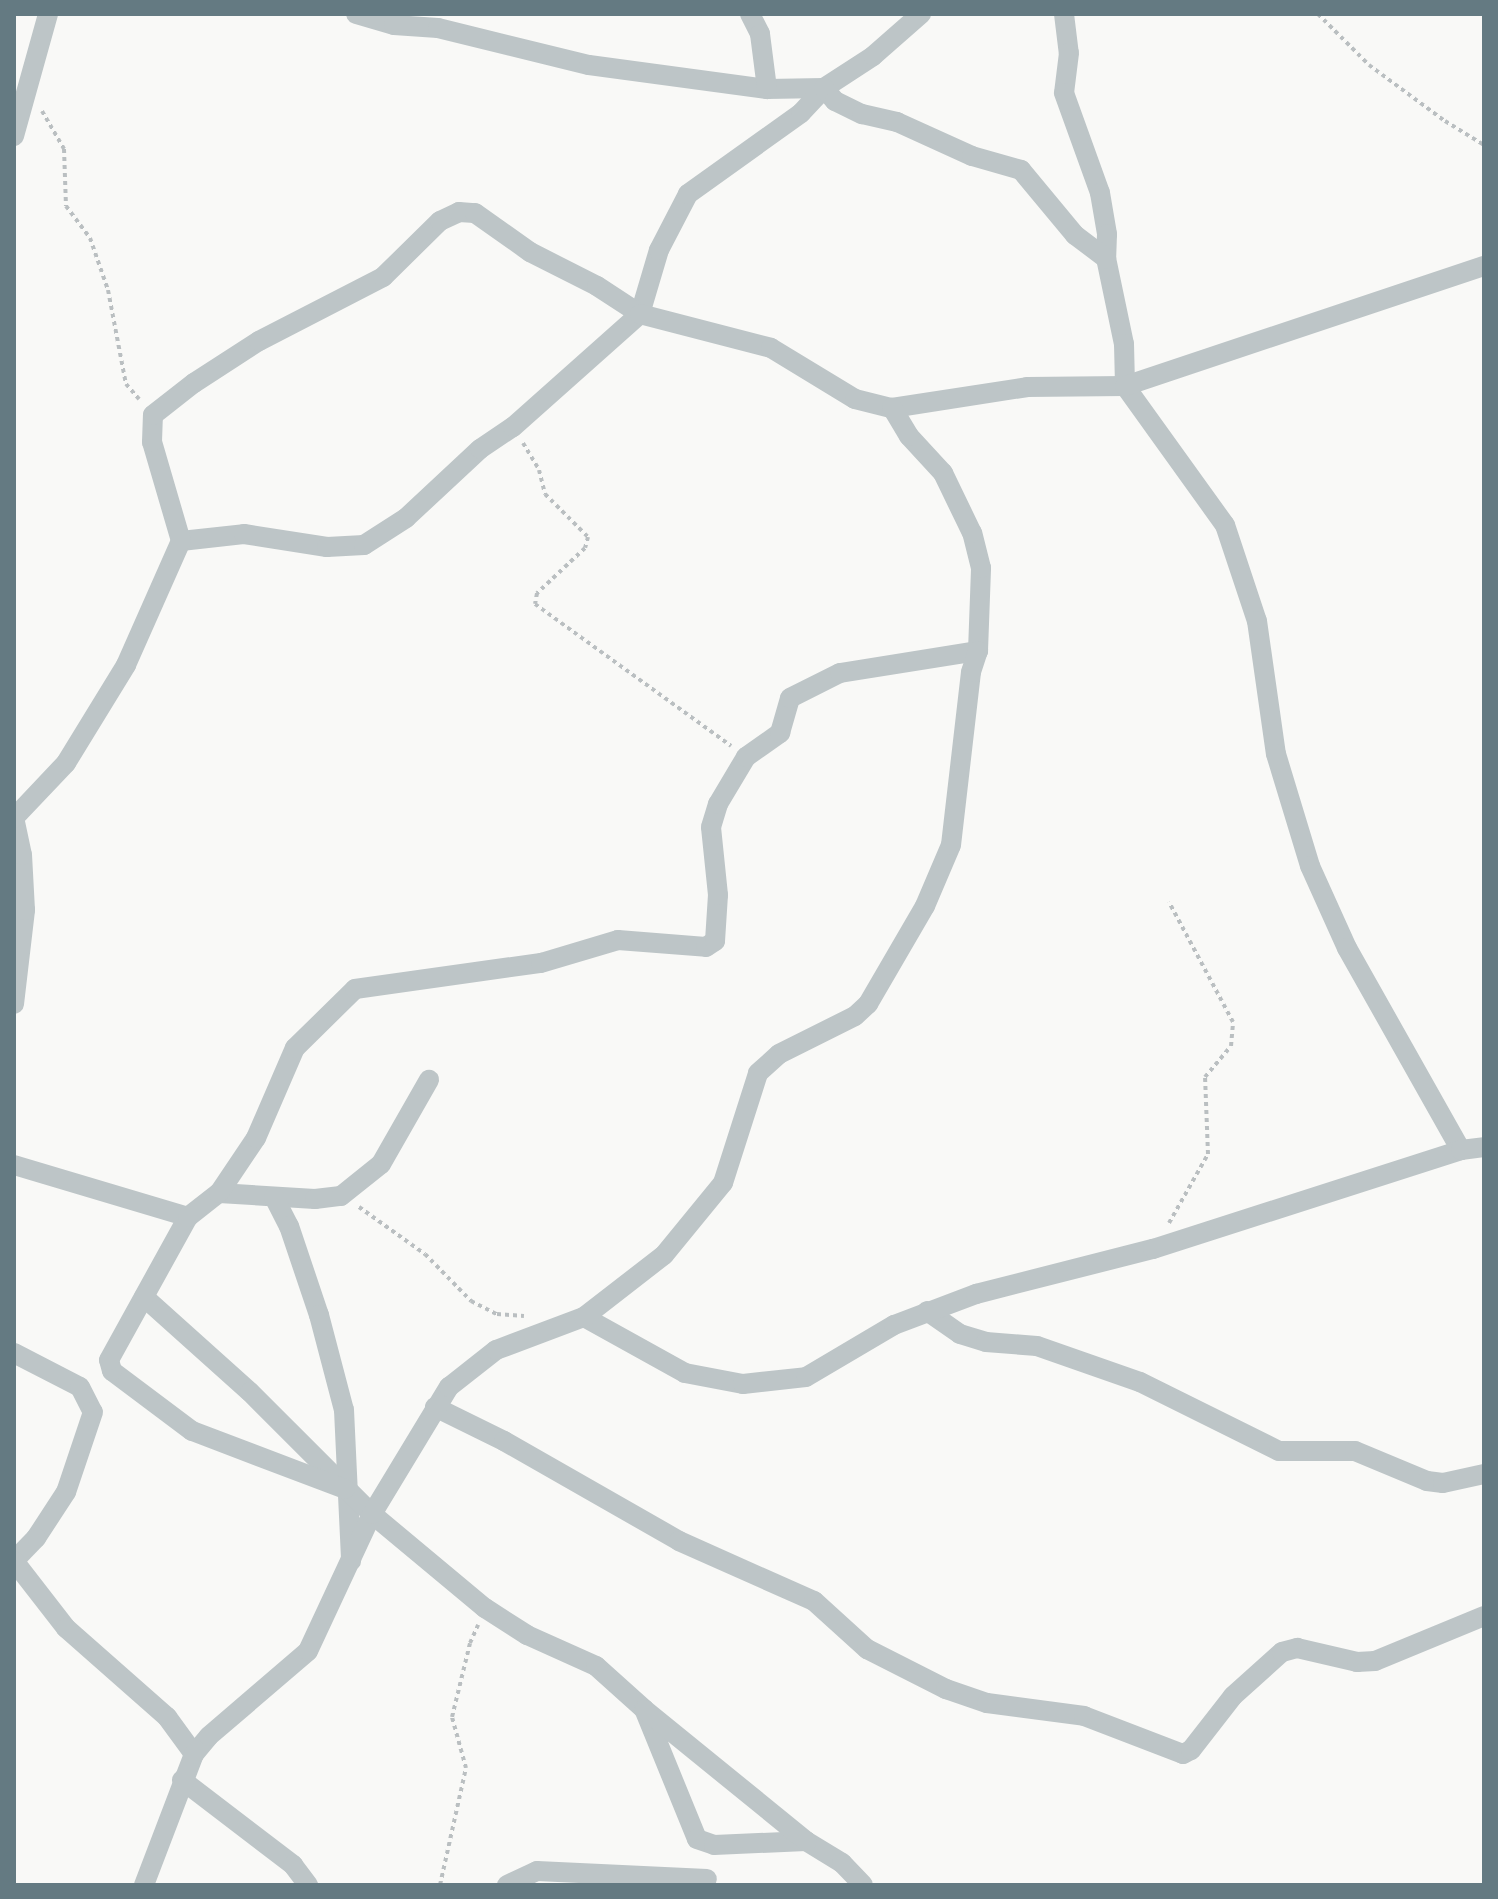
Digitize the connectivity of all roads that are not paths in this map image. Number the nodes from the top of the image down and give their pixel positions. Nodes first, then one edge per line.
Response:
1 (48, 14) edge
2 (356, 14) edge
3 (750, 14) edge
4 (921, 14) edge
5 (1064, 14) edge
6 (824, 88) junction
7 (767, 89) junction
8 (14, 136) edge
9 (1106, 258) junction
10 (1484, 266) edge
11 (640, 314) junction
12 (1125, 386) junction
13 (892, 408) junction
14 (181, 541) junction
15 (978, 651) junction
16 (14, 1004) edge
17 (429, 1080) dead end
18 (1484, 1147) edge
19 (1461, 1150) junction
20 (14, 1165) edge
21 (219, 1193) junction
22 (274, 1197) junction
23 (188, 1217) junction
24 (144, 1297) junction
25 (927, 1311) junction
26 (584, 1317) junction
27 (14, 1353) edge
28 (435, 1407) junction
29 (1484, 1474) edge
30 (345, 1489) junction
31 (372, 1514) junction
32 (14, 1561) edge
33 (351, 1563) junction
34 (1484, 1616) edge
35 (644, 1709) junction
36 (194, 1754) junction
37 (182, 1780) junction
38 (697, 1839) junction
39 (806, 1841) junction
40 (709, 1882) edge
41 (144, 1885) edge
42 (308, 1885) edge
43 (507, 1885) edge
44 (863, 1885) edge

1 - 8 street
2 - 7 street
3 - 7 street
4 - 6 street
5 - 9 street
6 - 7 street
6 - 9 street
6 - 11 street
9 - 12 street
10 - 12 street
11 - 13 street
11 - 14 street
11 - 14 street
12 - 13 street
12 - 19 street
13 - 15 street
14 - 16 street
15 - 21 street
15 - 26 street
17 - 22 street
18 - 19 street
19 - 25 street
20 - 23 street
21 - 22 street
21 - 23 street
22 - 30 street
23 - 24 street
24 - 30 street
24 - 30 street
25 - 26 street
25 - 29 street
26 - 28 street
27 - 32 street
28 - 31 street
28 - 34 street
30 - 31 street
30 - 33 street
31 - 33 street
31 - 35 street
32 - 36 street
33 - 36 street
35 - 38 street
35 - 39 street
36 - 37 street
37 - 41 street
37 - 42 street
38 - 39 street
38 - 40 street
39 - 44 street
40 - 43 street

